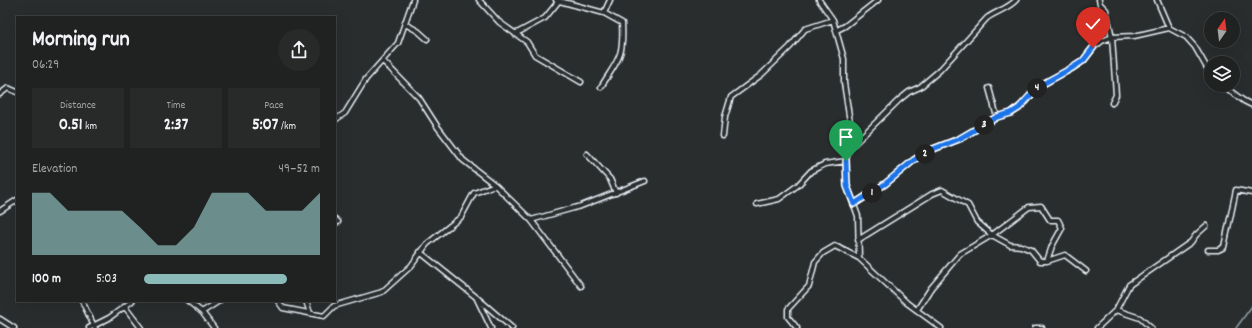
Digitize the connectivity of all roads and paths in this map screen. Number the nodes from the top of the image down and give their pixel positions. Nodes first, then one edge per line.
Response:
1 (413, 0) edge
2 (479, 0) edge
3 (610, 0) edge
4 (878, 0) edge
5 (1016, 0) edge
6 (1099, 0) edge
7 (1157, 0) edge
8 (557, 1) edge
9 (821, 1) edge
10 (604, 13) junction
11 (833, 20) junction
12 (405, 24) junction
13 (1169, 28) junction
14 (837, 30) junction
15 (515, 34) junction
16 (1112, 37) junction
17 (427, 39) dead end
18 (383, 61) junction
19 (1204, 62) edge
20 (581, 82) dead end
21 (601, 87) dead end
22 (989, 88) dead end
23 (16, 92) edge
24 (1231, 92) edge
25 (0, 94) edge
26 (1112, 103) dead end
27 (1252, 105) edge
28 (997, 117) junction
29 (336, 119) edge
30 (723, 136) dead end
31 (851, 147) junction
32 (588, 154) dead end
33 (846, 161) junction
34 (645, 181) dead end
35 (495, 185) junction
36 (616, 193) junction
37 (1252, 193) edge
38 (16, 201) edge
39 (757, 204) dead end
40 (854, 204) junction
41 (0, 211) edge
42 (531, 220) junction
43 (1206, 226) dead end
44 (992, 235) junction
45 (858, 240) junction
46 (1208, 250) dead end
47 (420, 252) junction
48 (858, 258) junction
49 (1047, 261) junction
50 (1086, 271) dead end
51 (581, 286) dead end
52 (476, 297) junction
53 (82, 302) edge
54 (131, 302) edge
55 (189, 302) edge
56 (217, 302) edge
57 (279, 302) edge
58 (306, 302) edge
59 (125, 307) junction
60 (917, 310) junction
61 (1116, 310) junction
62 (202, 312) junction
63 (310, 313) junction
64 (0, 319) edge
65 (94, 327) edge
66 (14, 328) edge
67 (89, 328) edge
68 (141, 328) edge
69 (214, 328) edge
70 (491, 328) edge
71 (512, 328) edge
72 (797, 328) edge
73 (941, 328) edge
74 (1035, 328) edge
75 (1042, 328) edge
76 (1097, 328) edge
77 (1151, 328) edge

1 - 12 street
2 - 15 street
3 - 10 street
4 - 14 street
5 - 31 street
6 - 16 street
7 - 13 street
8 - 10 street
8 - 15 street
9 - 11 street
10 - 21 street
11 - 14 street
11 - 30 street
12 - 17 street
12 - 18 street
13 - 16 street
13 - 19 street
14 - 31 street
15 - 20 street
16 - 26 street
16 - 28 street
18 - 29 street
18 - 35 street
22 - 28 street
23 - 25 street
24 - 27 street
28 - 40 street
31 - 33 street
32 - 36 street
33 - 39 street
33 - 40 street
34 - 36 street
35 - 42 street
35 - 47 street
36 - 42 street
37 - 46 street
38 - 41 street
40 - 45 street
42 - 51 street
43 - 61 street
44 - 45 street
44 - 49 street
44 - 49 street
44 - 60 street
45 - 48 street
47 - 52 street
47 - 63 street
48 - 60 street
48 - 72 street
49 - 50 street
52 - 70 street
52 - 71 street
53 - 65 street
54 - 59 street
55 - 62 street
56 - 62 street
57 - 63 street
58 - 63 street
59 - 65 street
59 - 68 street
60 - 73 street
61 - 76 street
61 - 77 street
62 - 69 street
64 - 66 street
65 - 67 street
74 - 75 street

